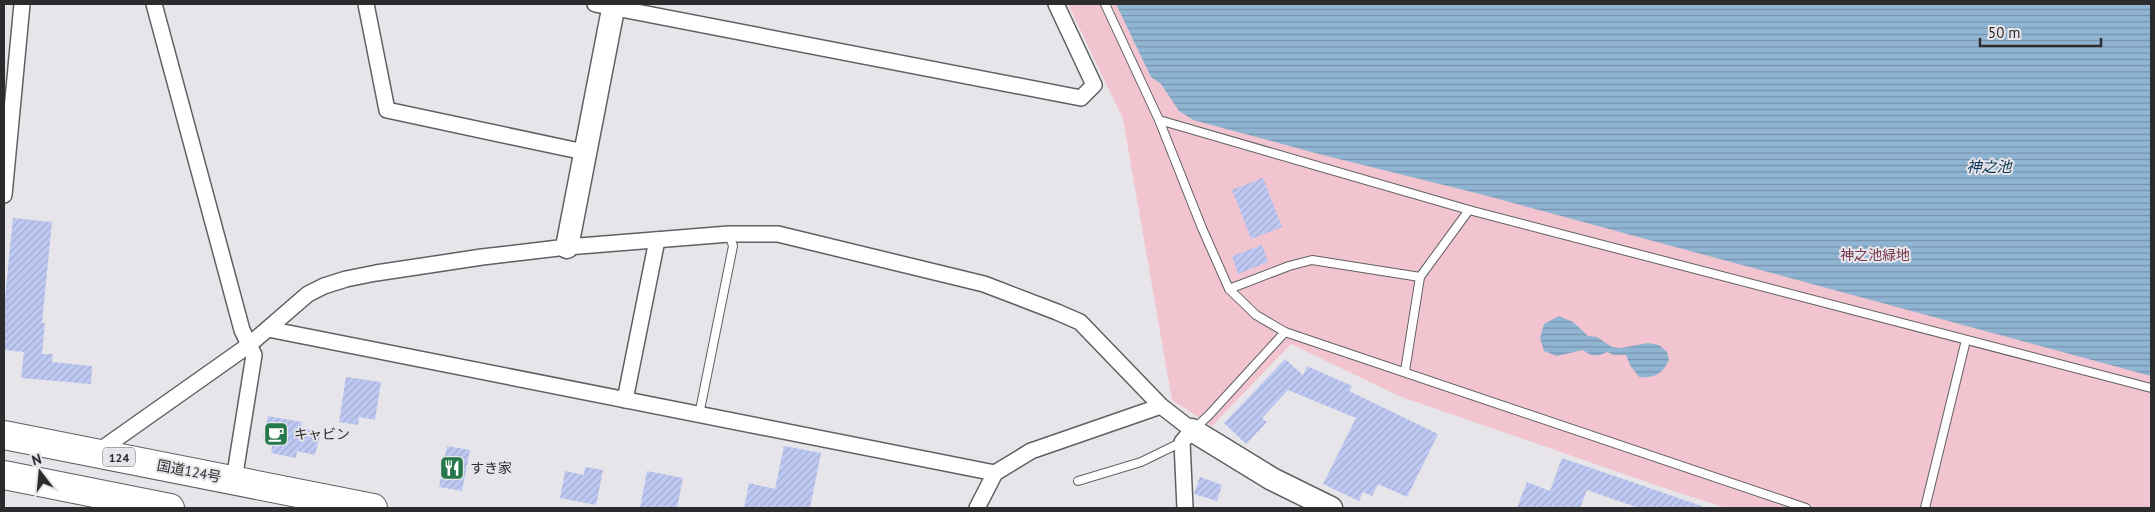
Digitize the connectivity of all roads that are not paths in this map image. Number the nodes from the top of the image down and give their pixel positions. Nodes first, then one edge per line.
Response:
1 (22, 4) edge
2 (154, 4) edge
3 (366, 4) edge
4 (1056, 4) edge
5 (1105, 4) edge
6 (607, 5) edge
7 (10, 39) edge
8 (1159, 120) junction
9 (584, 152) junction
10 (4, 189) edge
11 (1469, 210) junction
12 (729, 234) junction
13 (657, 240) junction
14 (567, 247) junction
15 (1420, 277) junction
16 (1229, 289) junction
17 (268, 328) junction
18 (1285, 332) junction
19 (1966, 340) junction
20 (249, 345) junction
21 (1405, 371) junction
22 (2151, 388) edge
23 (624, 400) junction
24 (1161, 406) junction
25 (699, 415) junction
26 (4, 435) edge
27 (1187, 436) junction
28 (96, 453) junction
29 (995, 473) junction
30 (4, 475) edge
31 (234, 480) junction
32 (1078, 481) dead end
33 (170, 508) edge
34 (373, 508) edge
35 (977, 508) edge
36 (1185, 508) edge
37 (1331, 508) edge
38 (1806, 508) edge
39 (1925, 508) edge

1 - 7 street
2 - 20 street
3 - 9 street
4 - 6 street
5 - 8 lane
6 - 9 street
7 - 10 street
8 - 11 lane
8 - 16 lane
9 - 14 street
11 - 15 lane
11 - 19 lane
12 - 13 street
12 - 24 street
12 - 25 lane
13 - 14 street
13 - 23 street
14 - 17 street
15 - 16 lane
15 - 21 lane
16 - 18 lane
17 - 20 street
17 - 23 street
18 - 21 lane
18 - 27 lane
19 - 22 lane
19 - 39 lane
20 - 28 street
20 - 31 street
21 - 38 lane
23 - 25 street
24 - 27 street
24 - 29 street
25 - 29 street
26 - 28 highway, 国道124号 / 124
27 - 32 lane
27 - 36 street
27 - 37 street
28 - 31 highway, 国道124号 / 124
29 - 35 street
30 - 33 highway
31 - 34 highway, 国道124号 / 124

